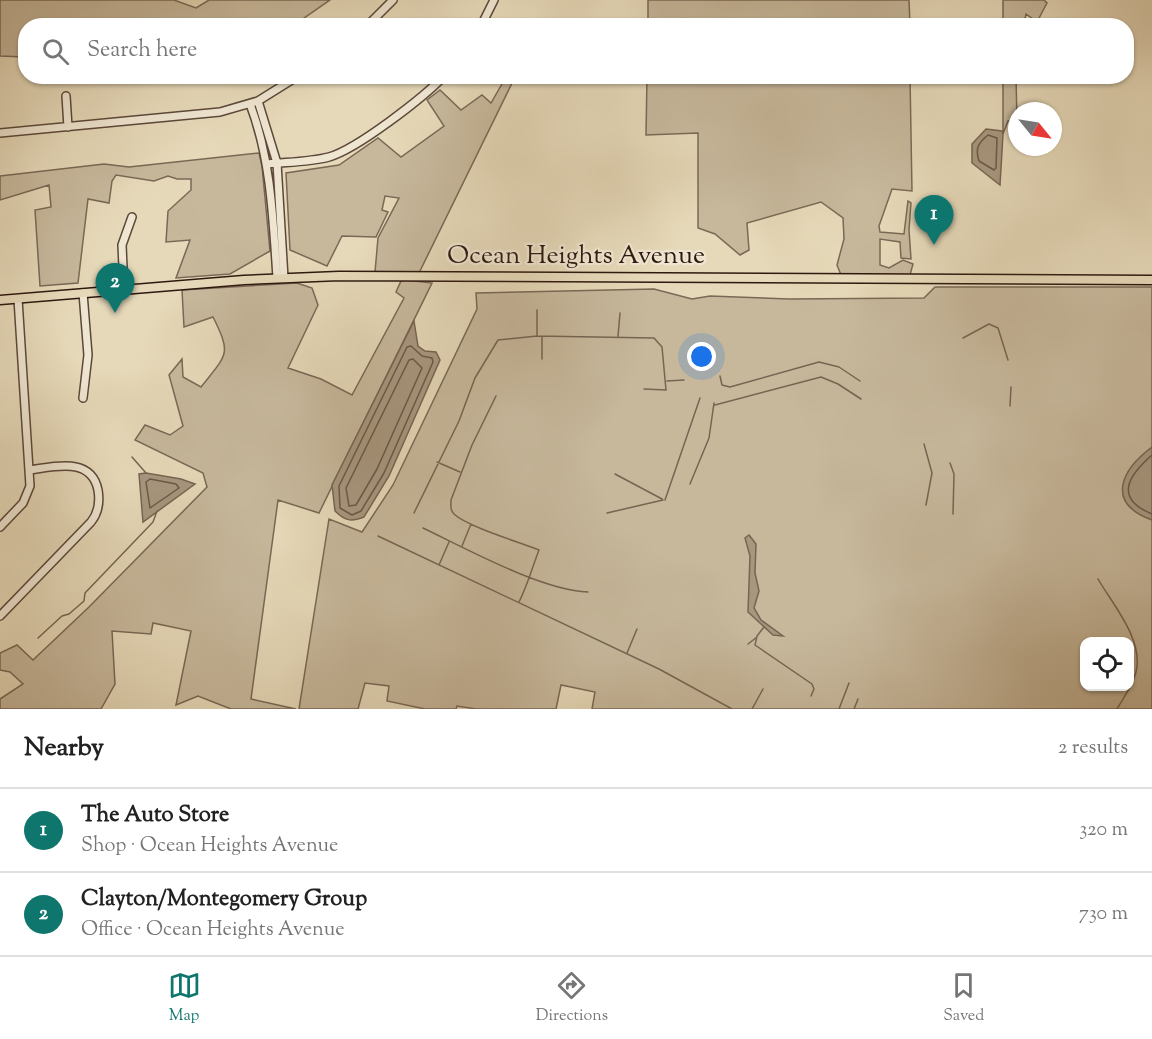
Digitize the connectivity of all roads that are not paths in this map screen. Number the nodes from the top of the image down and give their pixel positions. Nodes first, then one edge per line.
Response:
1 (393, 0) edge
2 (494, 0) edge
3 (375, 18) edge
4 (485, 18) edge
5 (285, 84) edge
6 (434, 84) edge
7 (66, 96) dead end
8 (258, 101) junction
9 (250, 104) junction
10 (68, 127) junction
11 (0, 133) edge
12 (277, 163) junction
13 (268, 164) junction
14 (132, 217) dead end
15 (280, 278) junction
16 (1152, 280) edge
17 (124, 290) junction
18 (83, 293) junction
19 (18, 299) junction
20 (0, 300) edge
21 (83, 398) dead end
22 (29, 470) junction
23 (0, 527) edge
24 (0, 616) edge

1 - 3 street
2 - 4 street
5 - 8 street
6 - 12 street
7 - 10 street
8 - 9 street
8 - 12 street
9 - 10 street
9 - 13 street
10 - 11 street
12 - 13 street
12 - 15 street
13 - 15 street
14 - 17 street
15 - 16 main road, Ocean Heights Avenue
15 - 17 main road, Ocean Heights Avenue
17 - 18 main road, Ocean Heights Avenue
18 - 19 main road, Ocean Heights Avenue
18 - 21 street
19 - 20 main road, Ocean Heights Avenue
19 - 22 street
22 - 23 street
22 - 24 street

